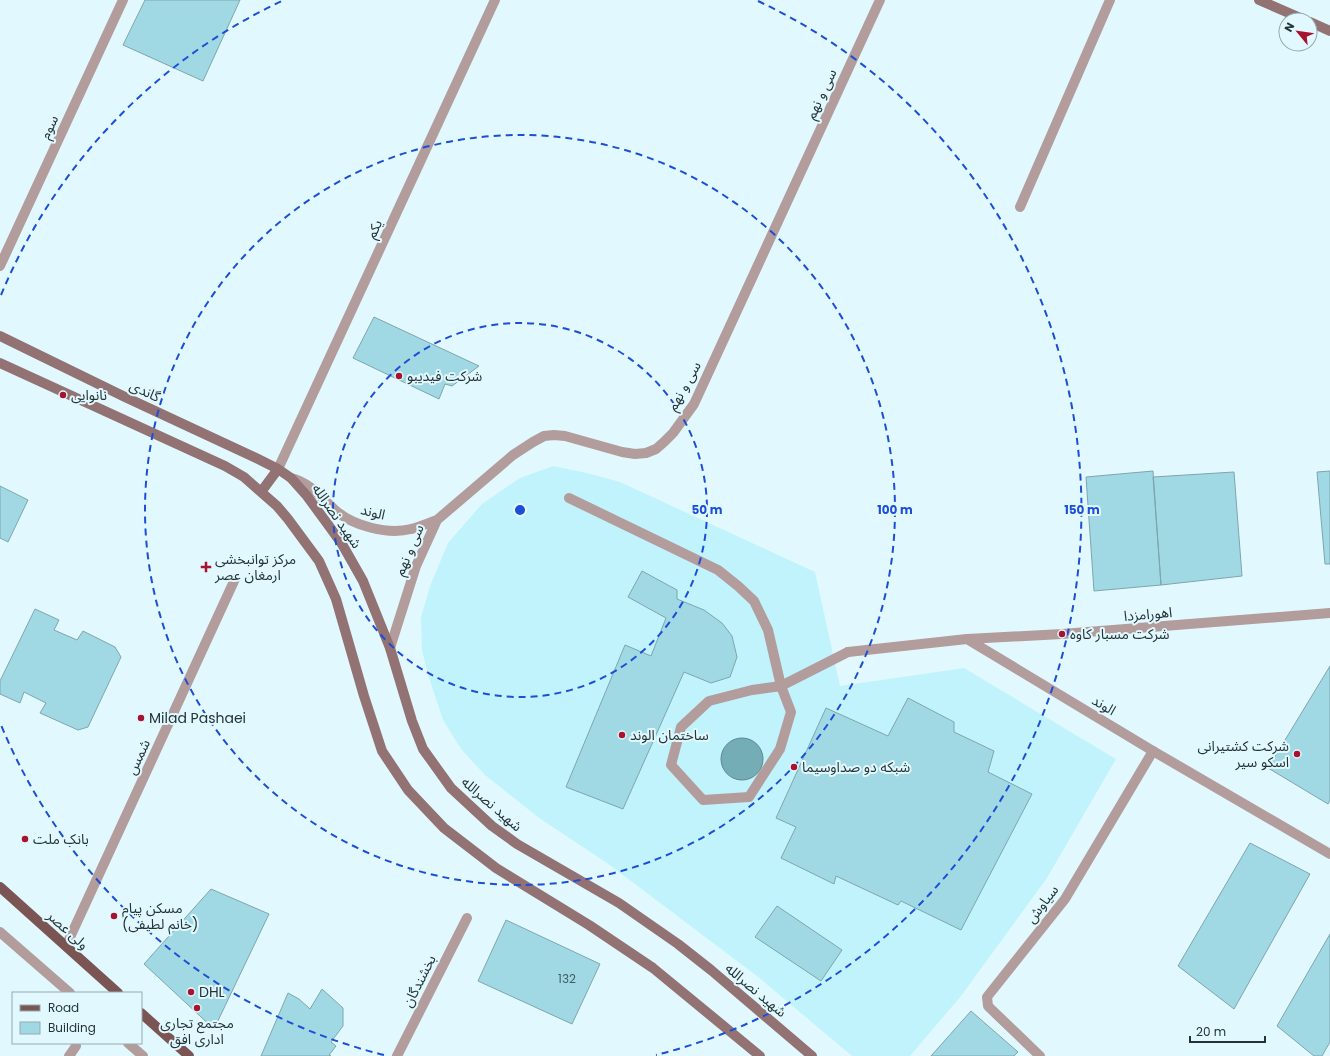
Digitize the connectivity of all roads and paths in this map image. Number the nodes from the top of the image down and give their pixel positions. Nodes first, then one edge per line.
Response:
1 (123, 0) edge
2 (495, 0) edge
3 (880, 0) edge
4 (1110, 0) edge
5 (1259, 0) edge
6 (1287, 12) edge
7 (1318, 26) edge
8 (1330, 31) edge
9 (1020, 207) dead end
10 (0, 266) edge
11 (0, 336) edge
12 (0, 363) edge
13 (278, 469) junction
14 (291, 478) junction
15 (261, 492) junction
16 (569, 498) dead end
17 (437, 520) junction
18 (235, 579) dead end
19 (1330, 613) edge
20 (967, 640) junction
21 (390, 648) junction
22 (781, 686) junction
23 (1153, 751) junction
24 (1330, 854) edge
25 (0, 887) edge
26 (467, 918) dead end
27 (0, 932) edge
28 (66, 946) junction
29 (69, 992) edge
30 (117, 992) edge
31 (142, 1014) edge
32 (129, 1044) edge
33 (76, 1046) dead end
34 (68, 1056) edge
35 (143, 1056) edge
36 (189, 1056) edge
37 (397, 1056) edge
38 (760, 1056) edge
39 (812, 1056) edge
40 (1040, 1056) edge

1 - 10 street, سوم
2 - 13 street, یکم
3 - 17 street, سی و نهم
4 - 9 street
5 - 6 main road
7 - 8 main road
11 - 13 main road, گاندی
12 - 15 main road
13 - 14 main road, شهید نصرالله
13 - 15 main road
14 - 17 street, الوند
14 - 21 main road, شهید نصرالله
15 - 38 main road
16 - 22 street
17 - 21 street, سی و نهم
18 - 28 street, شمس
19 - 20 street, اهورامزدا
20 - 22 street
20 - 23 street, الوند
21 - 39 main road, شهید نصرالله
22 - 22 street
23 - 24 street, الوند
23 - 40 street, سیاوش
25 - 28 main road, ولی عصر
26 - 37 street, بخشندگان
27 - 29 street
28 - 30 main road, ولی عصر
31 - 36 main road
32 - 35 street
33 - 34 street

